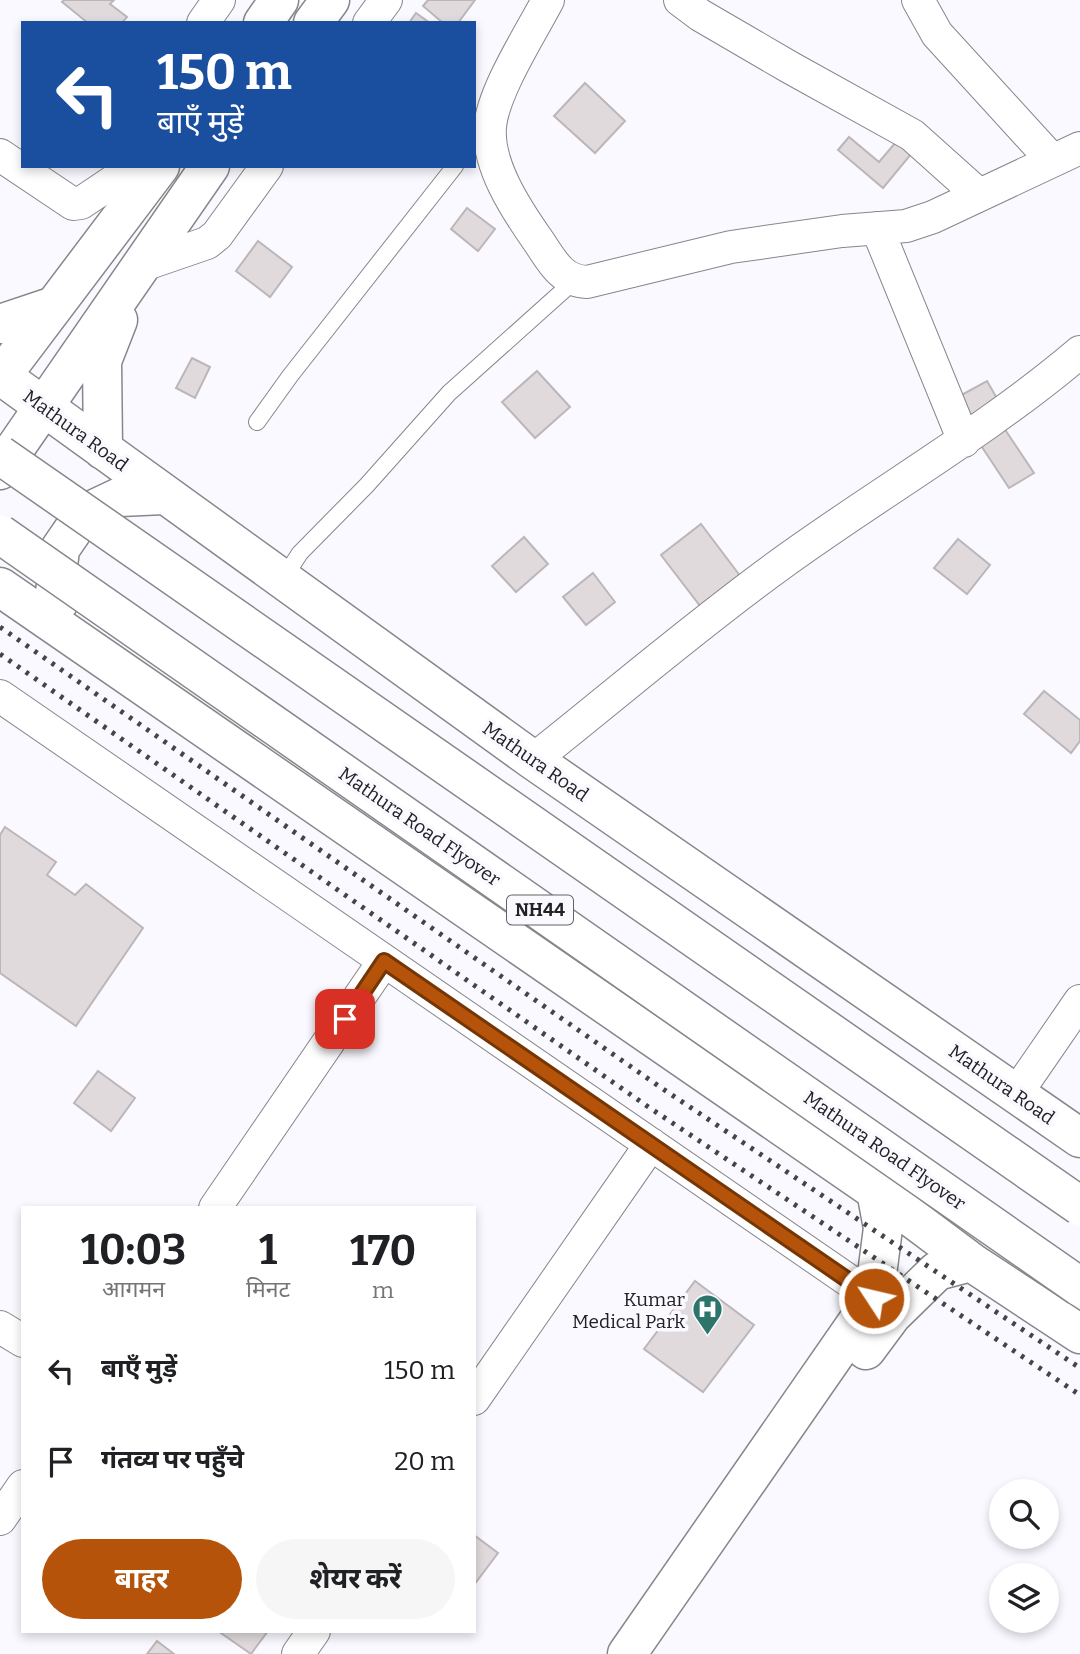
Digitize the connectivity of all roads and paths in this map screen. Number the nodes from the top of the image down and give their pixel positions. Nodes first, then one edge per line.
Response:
1 (219, 0) edge
2 (279, 0) edge
3 (330, 0) edge
4 (386, 0) edge
5 (548, 0) edge
6 (680, 0) edge
7 (918, 0) edge
8 (204, 21) edge
9 (264, 21) edge
10 (314, 21) edge
11 (370, 21) edge
12 (482, 136) edge
13 (1066, 154) edge
14 (0, 155) edge
15 (99, 168) edge
16 (132, 168) edge
17 (158, 168) edge
18 (210, 168) edge
19 (266, 168) edge
20 (452, 168) edge
21 (979, 195) junction
22 (73, 204) junction
23 (877, 228) junction
24 (140, 266) junction
25 (574, 281) junction
26 (54, 306) junction
27 (0, 324) edge
28 (1080, 352) edge
29 (0, 376) edge
30 (44, 406) junction
31 (257, 422) dead end
32 (964, 441) junction
33 (103, 450) junction
34 (0, 455) edge
35 (0, 470) edge
36 (164, 495) junction
37 (0, 534) edge
38 (283, 580) junction
39 (0, 587) edge
40 (76, 639) junction
41 (0, 696) edge
42 (533, 760) junction
43 (384, 961) junction
44 (1080, 1001) edge
45 (1016, 1094) junction
46 (1080, 1138) edge
47 (650, 1144) junction
48 (876, 1191) junction
49 (216, 1206) edge
50 (1080, 1206) edge
51 (971, 1262) junction
52 (1080, 1287) edge
53 (874, 1298) junction
54 (0, 1327) edge
55 (1080, 1334) edge
56 (21, 1340) edge
57 (476, 1396) edge
58 (21, 1489) edge
59 (0, 1519) edge
60 (313, 1633) edge
61 (298, 1654) edge
62 (627, 1654) edge
63 (651, 1654) edge

1 - 8 street
2 - 9 main road
3 - 10 main road
4 - 11 street
5 - 12 street
6 - 21 street
7 - 13 street
12 - 25 street
13 - 21 street
14 - 22 street
15 - 22 street
16 - 22 street
17 - 26 main road
18 - 24 main road
19 - 24 street
20 - 31 lane
21 - 23 street
23 - 25 street
23 - 32 street
24 - 30 main road
24 - 33 main road
25 - 38 lane
26 - 27 main road
26 - 29 main road
28 - 32 street
29 - 30 main road, Mathura Road
30 - 33 main road, Mathura Road
30 - 35 main road
32 - 42 street
33 - 36 main road, Mathura Road
34 - 50 main road, bridge
36 - 38 main road, Mathura Road
36 - 40 main road
37 - 52 main road, Mathura Road Flyover / NH44, bridge
38 - 42 main road, Mathura Road
39 - 40 main road
40 - 48 main road
41 - 43 street
42 - 45 main road, Mathura Road
43 - 47 street
43 - 49 street
44 - 45 street
45 - 46 main road, Mathura Road
47 - 53 street
47 - 57 street
48 - 51 main road
48 - 53 main road
51 - 55 main road
51 - 63 main road
53 - 62 main road
54 - 56 street
58 - 59 street
60 - 61 street

